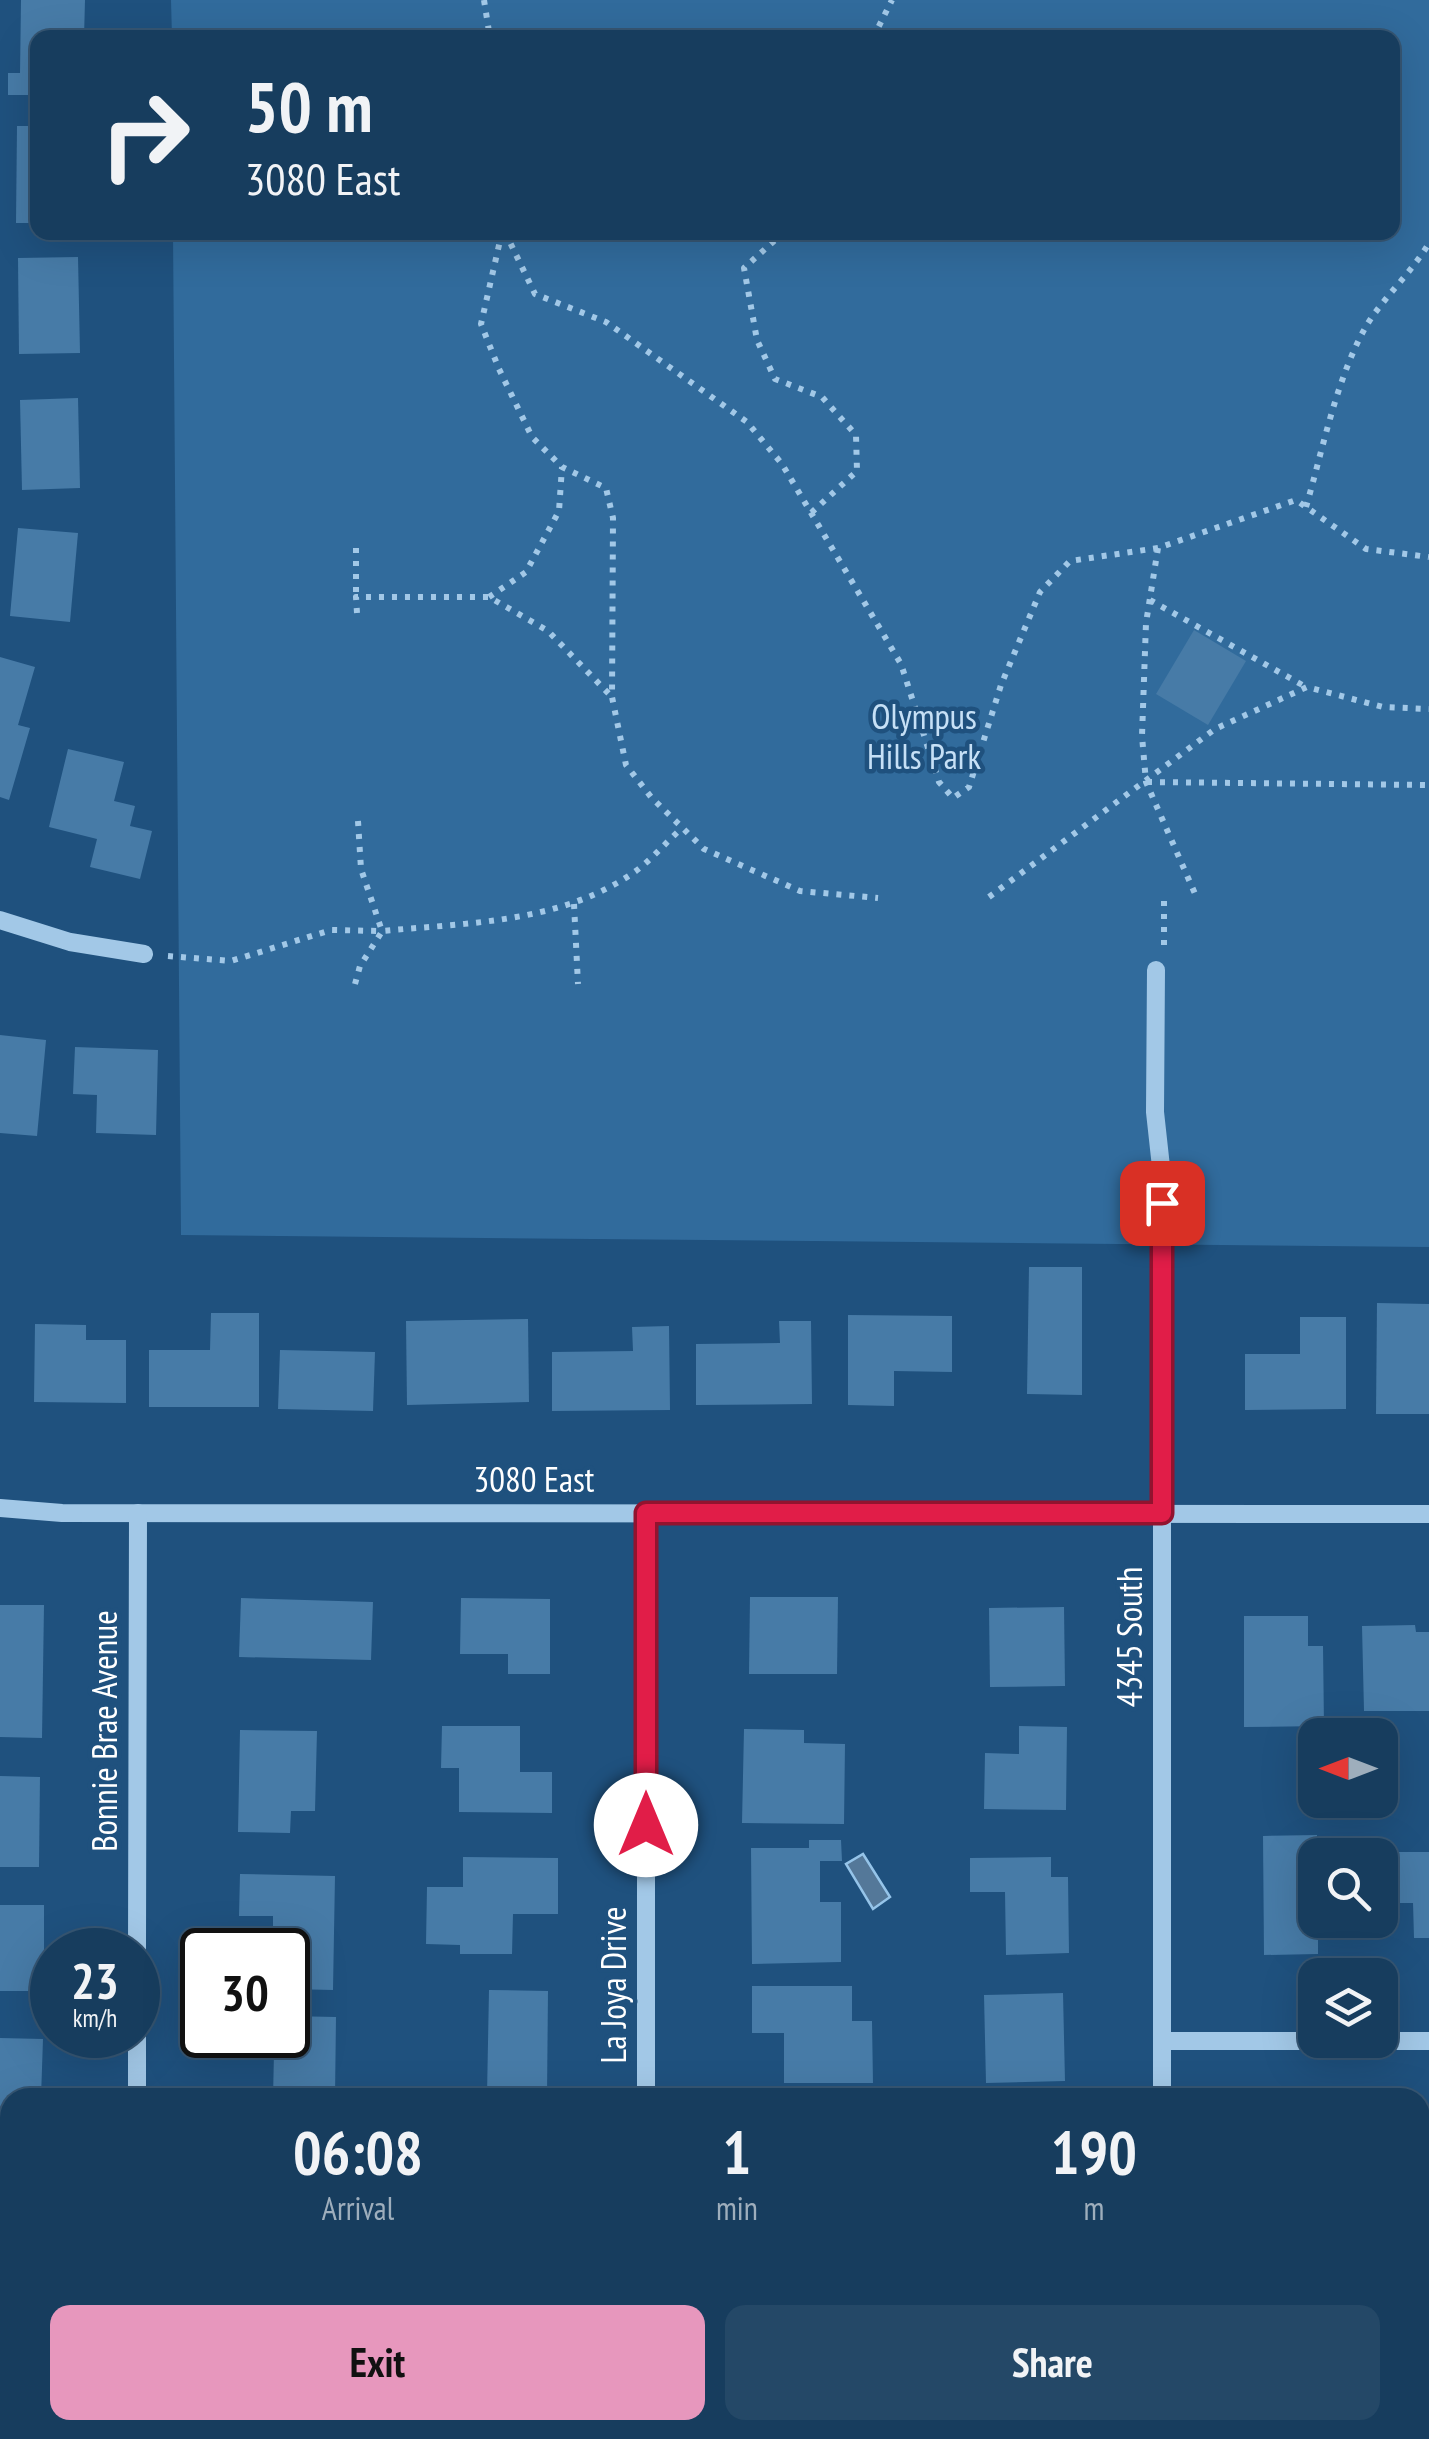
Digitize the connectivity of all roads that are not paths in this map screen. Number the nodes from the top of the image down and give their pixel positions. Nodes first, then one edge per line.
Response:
1 (0, 920) edge
2 (144, 954) road end
3 (1156, 970) road end
4 (0, 1508) edge
5 (138, 1513) junction
6 (646, 1513) junction
7 (1162, 1513) junction
8 (1429, 1514) edge
9 (137, 1928) edge
10 (1162, 2041) junction
11 (1429, 2041) edge
12 (137, 2058) edge
13 (137, 2088) edge
14 (646, 2088) edge
15 (1162, 2088) edge

1 - 2 street
3 - 7 street, 4345 South
4 - 5 street, 3080 East
5 - 6 street, 3080 East
5 - 9 street, Bonnie Brae Avenue
6 - 7 street, 3080 East
6 - 14 street, La Joya Drive
7 - 8 street, 3080 East
7 - 10 street, 4345 South
10 - 11 street
10 - 15 street, 4345 South
12 - 13 street

